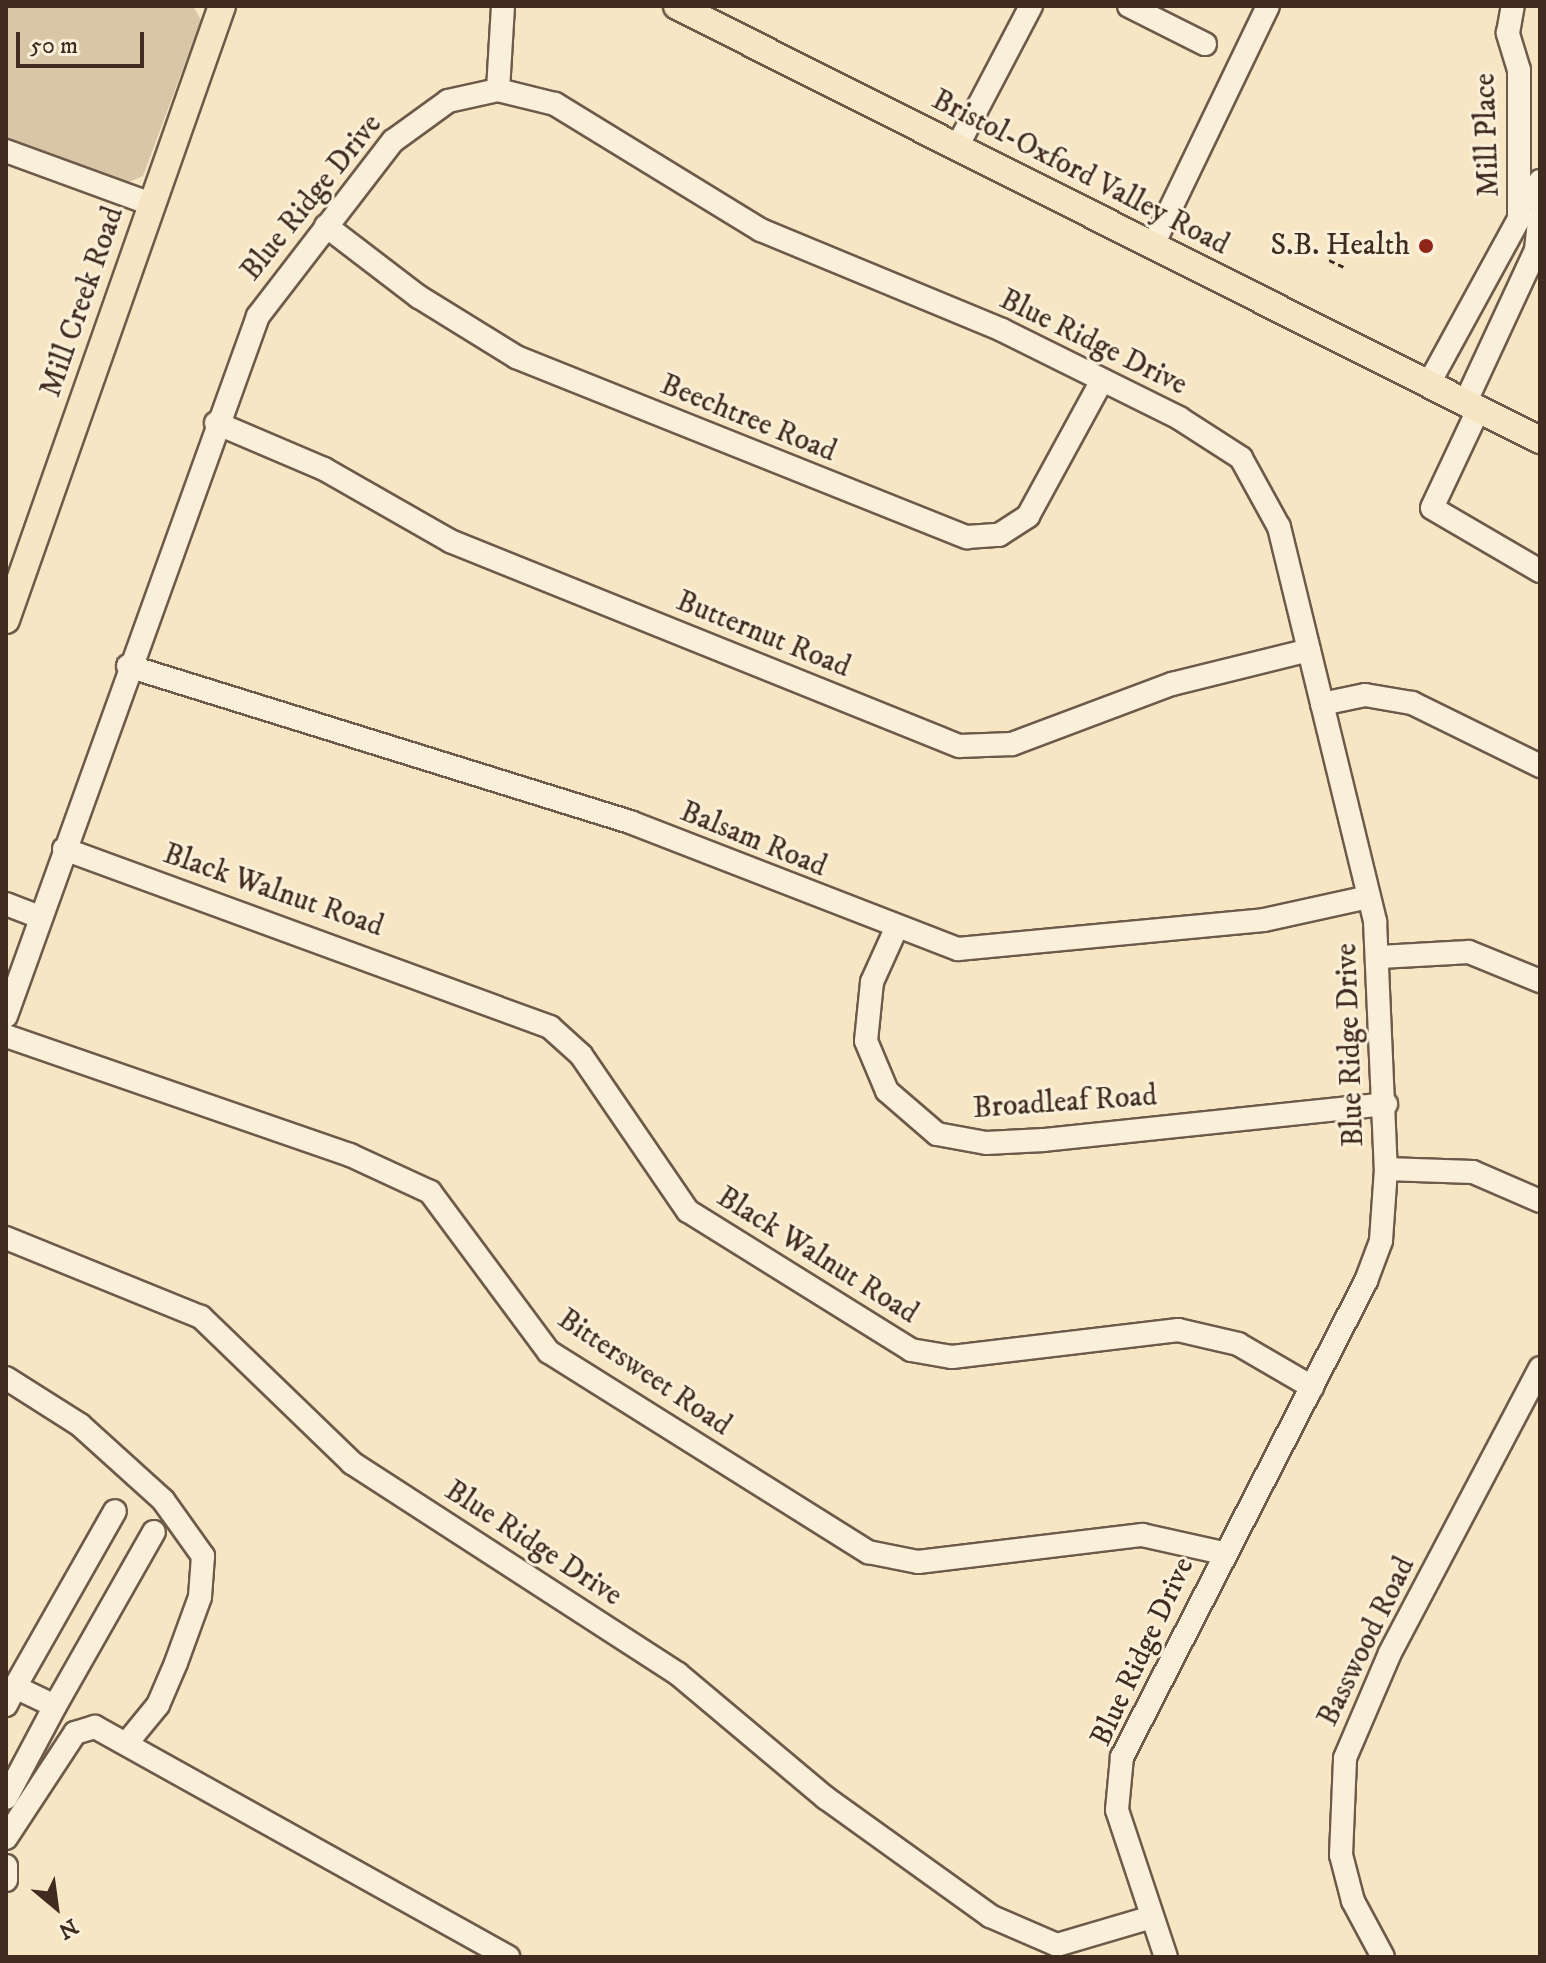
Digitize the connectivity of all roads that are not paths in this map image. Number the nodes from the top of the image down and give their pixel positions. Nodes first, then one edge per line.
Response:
1 (222, 6) edge
2 (503, 6) edge
3 (677, 6) edge
4 (1031, 6) edge
5 (1129, 6) edge
6 (1268, 6) edge
7 (1513, 6) edge
8 (1205, 44) dead end
9 (498, 90) junction
10 (957, 147) junction
11 (6, 151) edge
12 (1540, 181) edge
13 (1540, 203) edge
14 (151, 204) junction
15 (1540, 214) edge
16 (326, 226) junction
17 (1153, 245) junction
18 (1538, 256) edge
19 (1102, 380) junction
20 (1428, 385) junction
21 (1472, 404) junction
22 (216, 423) junction
23 (1540, 440) edge
24 (1540, 571) edge
25 (6, 620) edge
26 (1309, 650) junction
27 (128, 666) junction
28 (1322, 704) junction
29 (1540, 766) edge
30 (64, 849) junction
31 (1369, 897) junction
32 (6, 904) edge
33 (40, 917) junction
34 (895, 931) junction
35 (1380, 957) junction
36 (1540, 981) edge
37 (6, 1016) edge
38 (6, 1036) edge
39 (1386, 1104) junction
40 (1386, 1169) junction
41 (1540, 1201) edge
42 (6, 1238) edge
43 (1540, 1368) edge
44 (6, 1378) edge
45 (1312, 1387) junction
46 (115, 1511) dead end
47 (154, 1532) dead end
48 (1223, 1553) junction
49 (11, 1696) edge
50 (55, 1706) junction
51 (126, 1744) junction
52 (6, 1798) edge
53 (6, 1838) edge
54 (6, 1866) edge
55 (6, 1880) edge
56 (1152, 1917) junction
57 (508, 1957) edge
58 (1166, 1957) edge
59 (1383, 1957) edge

1 - 14 main road, Mill Creek Road
2 - 9 street
3 - 10 main road, Bristol-Oxford Valley Road
4 - 10 street
5 - 8 street
6 - 17 street
7 - 20 street, Mill Place
9 - 16 street, Blue Ridge Drive
9 - 19 street, Blue Ridge Drive
10 - 17 main road, Bristol-Oxford Valley Road
11 - 14 street
12 - 13 street
14 - 25 main road, Mill Creek Road
15 - 18 street
16 - 19 street, Beechtree Road
16 - 22 street, Blue Ridge Drive
17 - 20 main road, Bristol-Oxford Valley Road
18 - 21 street
19 - 26 street, Blue Ridge Drive
20 - 21 main road, Bristol-Oxford Valley Road
21 - 23 main road, Bristol-Oxford Valley Road
21 - 24 street
22 - 26 street, Butternut Road
22 - 27 street, Blue Ridge Drive
26 - 28 street, Blue Ridge Drive
27 - 30 street, Blue Ridge Drive
27 - 34 street, Balsam Road
28 - 29 street
28 - 31 street, Blue Ridge Drive
30 - 33 street, Blue Ridge Drive
30 - 45 street, Black Walnut Road
31 - 34 street, Balsam Road
31 - 35 street, Blue Ridge Drive
32 - 33 street
33 - 37 street, Blue Ridge Drive
34 - 39 street, Broadleaf Road
35 - 36 street
35 - 39 street, Blue Ridge Drive
38 - 48 street, Bittersweet Road
39 - 40 street, Blue Ridge Drive
40 - 41 street
40 - 45 street, Blue Ridge Drive
42 - 56 street, Blue Ridge Drive
43 - 59 street, Basswood Road
44 - 51 street
45 - 48 street, Blue Ridge Drive
46 - 49 street
47 - 50 street
48 - 56 street, Blue Ridge Drive
49 - 50 street
50 - 52 street
51 - 53 street
51 - 57 street
54 - 55 street
56 - 58 street, Blue Ridge Drive

